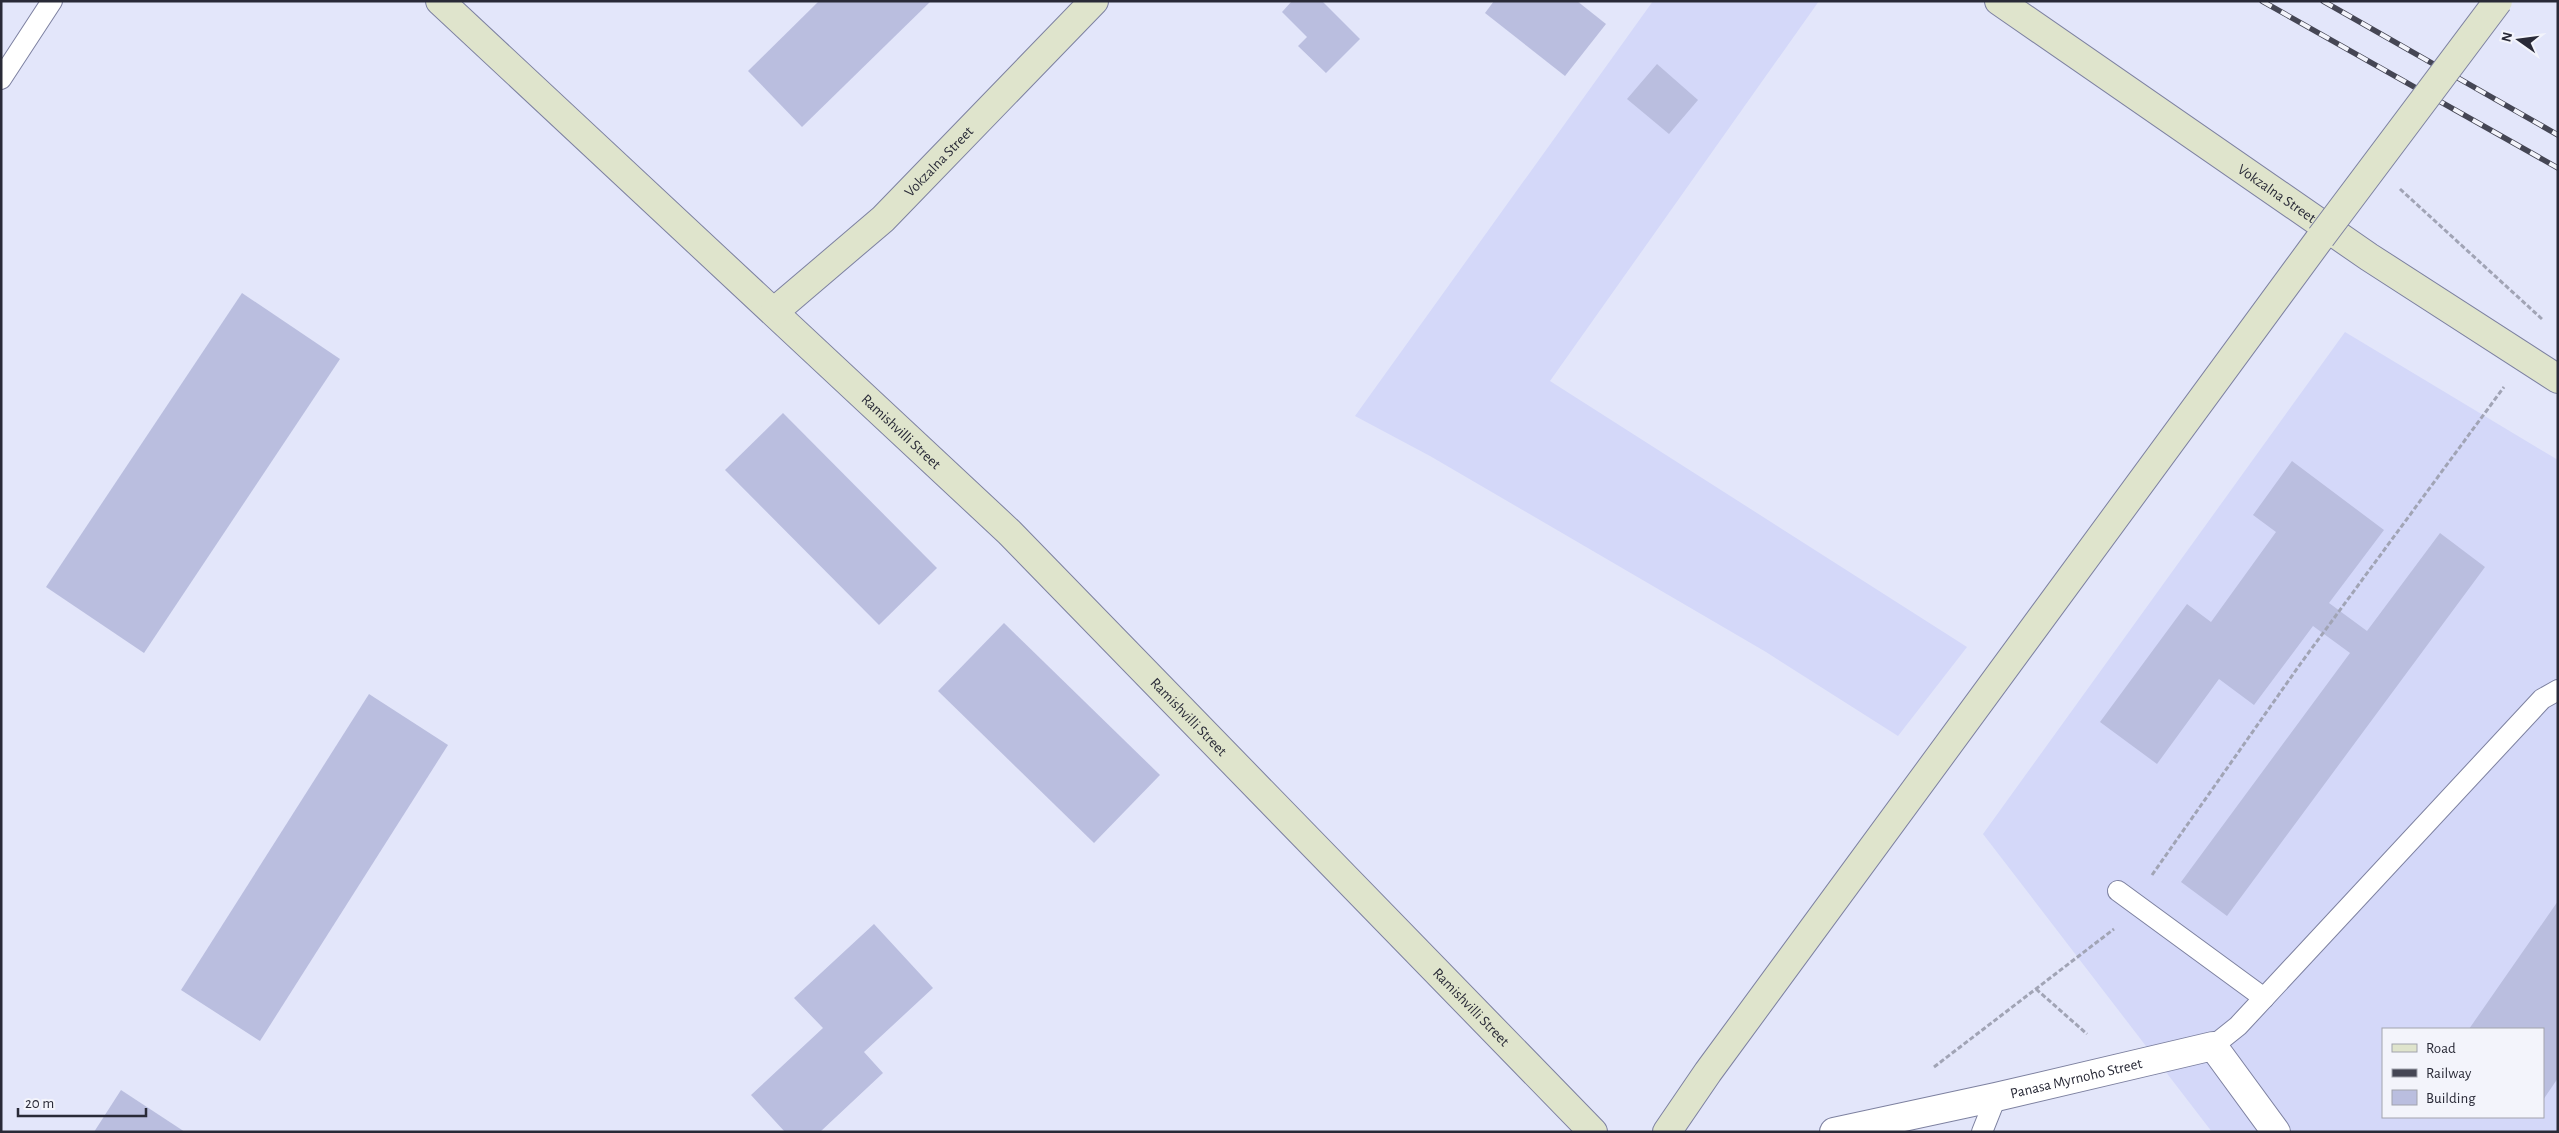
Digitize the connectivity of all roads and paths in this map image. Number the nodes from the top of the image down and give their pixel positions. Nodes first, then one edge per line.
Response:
1 (52, 1) edge
2 (440, 1) edge
3 (1094, 1) edge
4 (1999, 1) edge
5 (2498, 1) edge
6 (8, 54) edge
7 (1, 79) edge
8 (2398, 188) dead end
9 (775, 312) junction
10 (2542, 319) dead end
11 (2558, 379) edge
12 (2504, 387) dead end
13 (2558, 690) edge
14 (2126, 896) junction
15 (2036, 989) junction
16 (2264, 998) junction
17 (2087, 1034) dead end
18 (2212, 1046) junction
19 (1934, 1067) dead end
20 (1996, 1097) junction
21 (1593, 1132) edge
22 (1667, 1132) edge
23 (1834, 1132) edge
24 (1982, 1132) edge
25 (2276, 1132) edge

1 - 6 lane
2 - 9 street, Ramishvilli Street
3 - 9 street, Vokzalna Street
4 - 11 street, Vokzalna Street
5 - 22 street, bridge
6 - 7 lane
8 - 10 path
9 - 21 street, Ramishvilli Street
12 - 14 path
13 - 16 lane
14 - 15 path
14 - 16 lane
15 - 17 path
15 - 19 path
16 - 18 lane
18 - 20 street, Panasa Myrnoho Street
18 - 25 street
20 - 23 street, Panasa Myrnoho Street
20 - 24 lane

